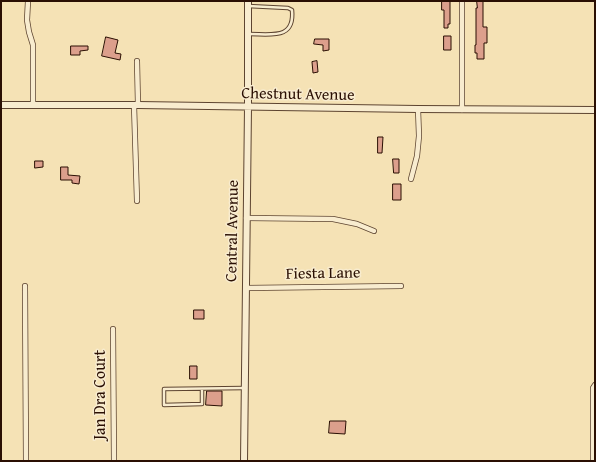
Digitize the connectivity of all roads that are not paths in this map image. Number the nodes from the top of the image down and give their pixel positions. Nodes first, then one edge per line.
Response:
1 (28, 1) edge
2 (462, 1) edge
3 (248, 4) edge
4 (248, 34) junction
5 (137, 61) dead end
6 (1, 105) edge
7 (33, 105) junction
8 (136, 105) junction
9 (248, 107) junction
10 (418, 109) junction
11 (462, 110) junction
12 (595, 110) edge
13 (411, 179) dead end
14 (136, 201) dead end
15 (246, 218) junction
16 (374, 231) dead end
17 (25, 286) dead end
18 (400, 286) dead end
19 (246, 288) junction
20 (113, 329) dead end
21 (595, 385) edge
22 (245, 388) junction
23 (202, 389) junction
24 (26, 461) edge
25 (114, 461) edge
26 (244, 461) edge
27 (593, 461) edge

1 - 7 street
2 - 11 street
3 - 4 street, Central Avenue
3 - 4 lane
4 - 9 street, Central Avenue
5 - 8 street
6 - 7 street, Chestnut Avenue
7 - 8 street, Chestnut Avenue
8 - 9 street, Chestnut Avenue
8 - 14 street
9 - 10 street, Chestnut Avenue
9 - 15 street, Central Avenue
10 - 11 street, Chestnut Avenue
10 - 13 street
11 - 12 street, Chestnut Avenue
15 - 16 street
15 - 19 street, Central Avenue
17 - 24 street
18 - 19 street, Fiesta Lane
19 - 22 street, Central Avenue
20 - 25 street, Jan Dra Court
21 - 27 street
22 - 23 lane
22 - 26 street, Central Avenue
23 - 23 lane

